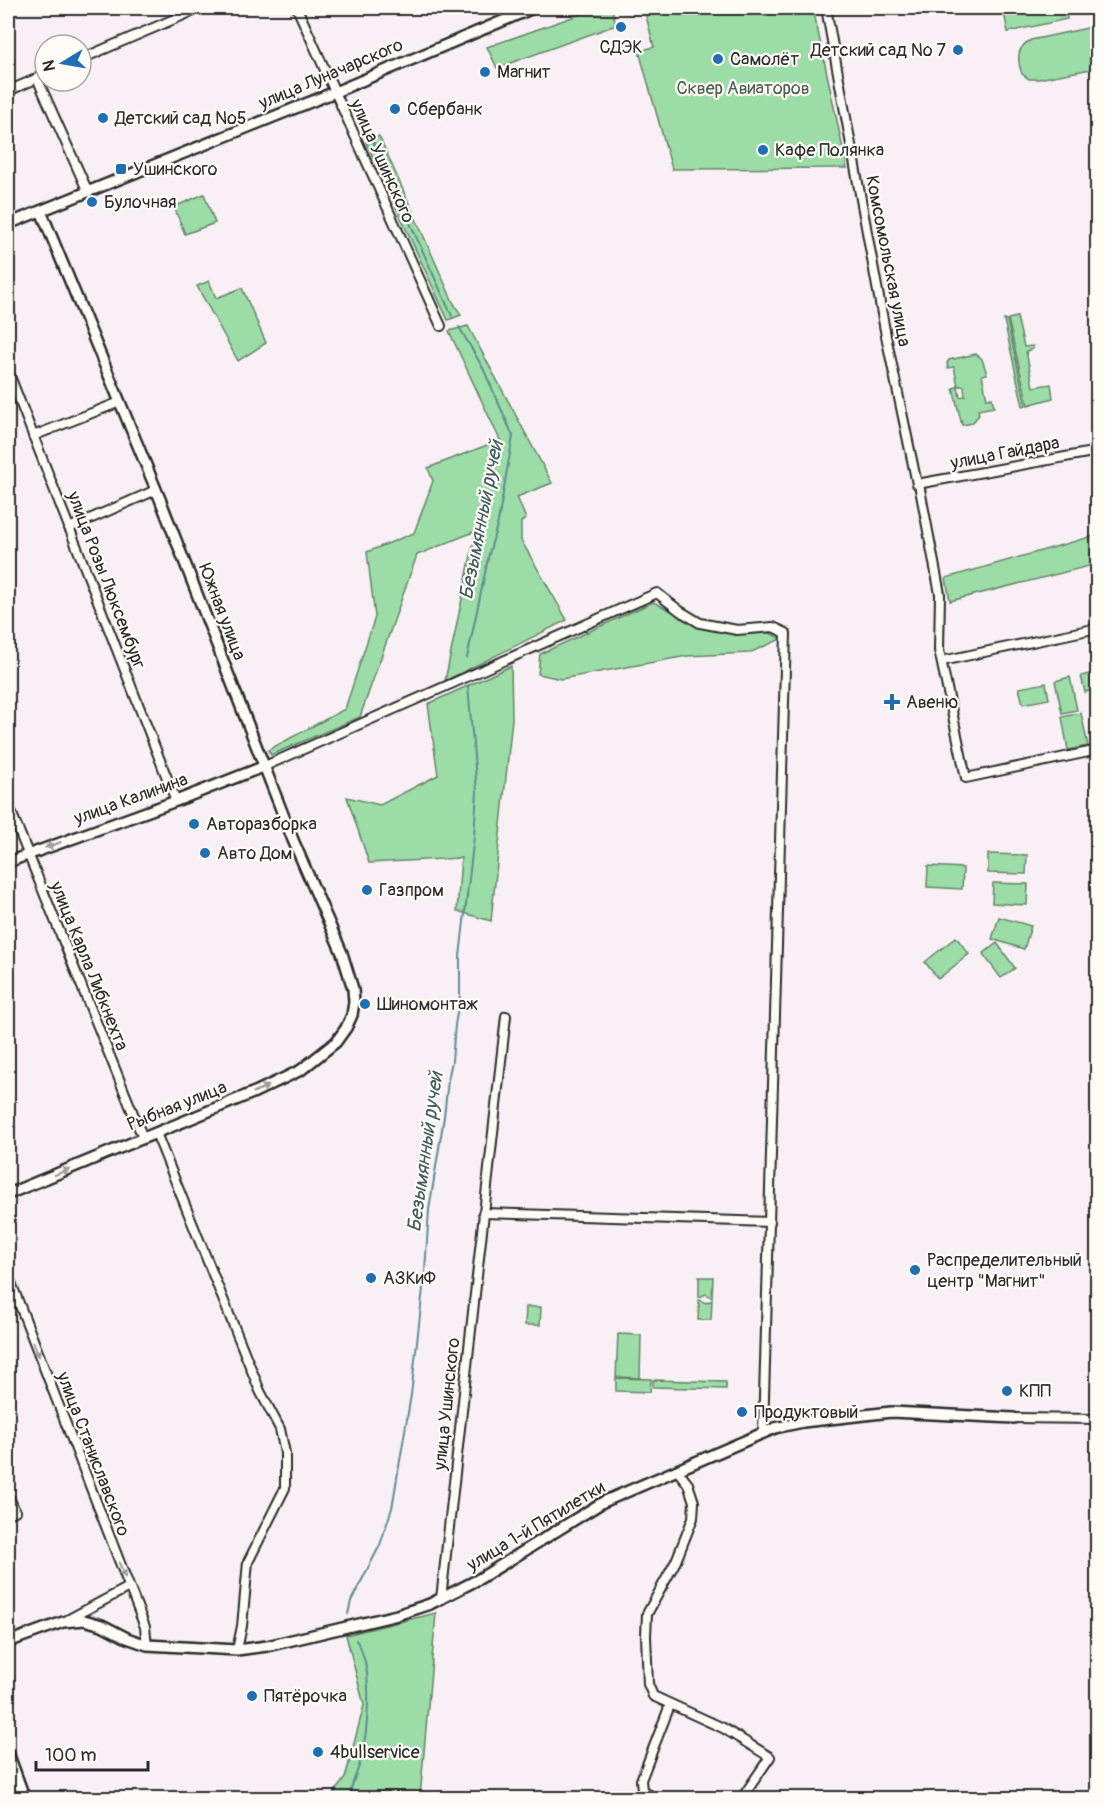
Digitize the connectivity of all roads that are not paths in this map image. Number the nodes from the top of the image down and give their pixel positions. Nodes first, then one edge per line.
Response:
1 (200, 8) edge
2 (297, 8) edge
3 (533, 8) edge
4 (826, 8) edge
5 (93, 54) edge
6 (33, 80) edge
7 (8, 91) edge
8 (334, 92) junction
9 (48, 93) edge
10 (88, 192) junction
11 (41, 211) junction
12 (8, 224) edge
13 (441, 326) dead end
14 (8, 371) edge
15 (120, 402) junction
16 (33, 436) junction
17 (1098, 451) edge
18 (918, 484) junction
19 (156, 490) junction
20 (69, 528) junction
21 (1098, 628) edge
22 (942, 661) junction
23 (1098, 750) edge
24 (265, 766) junction
25 (176, 801) junction
26 (8, 804) edge
27 (27, 854) junction
28 (8, 862) edge
29 (506, 1016) dead end
30 (346, 1028) joint
31 (156, 1133) junction
32 (143, 1138) junction
33 (8, 1194) edge
34 (483, 1213) junction
35 (770, 1222) junction
36 (8, 1275) edge
37 (1014, 1418) joint
38 (1098, 1419) edge
39 (763, 1432) junction
40 (677, 1470) junction
41 (8, 1495) edge
42 (8, 1514) edge
43 (129, 1587) junction
44 (441, 1599) junction
45 (63, 1622) junction
46 (8, 1642) edge
47 (147, 1645) junction
48 (237, 1650) junction
49 (670, 1705) junction
50 (8, 1754) edge
51 (24, 1798) edge
52 (654, 1798) edge
53 (742, 1798) edge

1 - 5 street
2 - 8 street, улица Ушинского
3 - 8 street, улица Луначарского
4 - 18 street, Комсомольская улица
6 - 7 street
8 - 10 street, улица Луначарского
8 - 13 street, улица Ушинского
9 - 10 street
10 - 11 street, улица Луначарского
11 - 12 street, улица Луначарского
11 - 15 street, Южная улица
14 - 16 street, улица Розы Люксембург
15 - 16 street
15 - 19 street, Южная улица
16 - 20 street, улица Розы Люксембург
17 - 18 street, улица Гайдара
18 - 22 street, Комсомольская улица
19 - 20 street
19 - 24 street, Южная улица
20 - 25 street, улица Розы Люксембург
21 - 22 street
22 - 23 street, Комсомольская улица
24 - 25 street, улица Калинина
24 - 30 street, Южная улица
24 - 35 street
25 -> 27 street, улица Калинина
26 - 27 street, улица Карла Либкнехта
27 - 28 street, улица Калинина
27 - 32 street, улица Карла Либкнехта
29 - 34 street, улица Ушинского
31 -> 30 street, Рыбная улица
31 - 32 street, Рыбная улица
31 - 48 street
33 -> 32 street, Рыбная улица
34 - 35 street
34 - 44 street, улица Ушинского
35 - 39 street
36 -> 43 street, улица Станиславского
37 - 38 street, улица 1-й Пятилетки
37 - 39 street, улица 1-й Пятилетки
39 - 40 street, улица 1-й Пятилетки
40 - 44 street, улица 1-й Пятилетки
40 - 49 street
41 - 42 street
43 - 45 street, улица 1-й Пятилетки
43 - 47 street, улица Станиславского
44 - 48 street, улица 1-й Пятилетки
45 - 46 street, улица 1-й Пятилетки
45 - 47 street, улица 1-й Пятилетки
47 - 48 street, улица 1-й Пятилетки
49 - 52 street
49 - 53 street
50 - 51 main road

